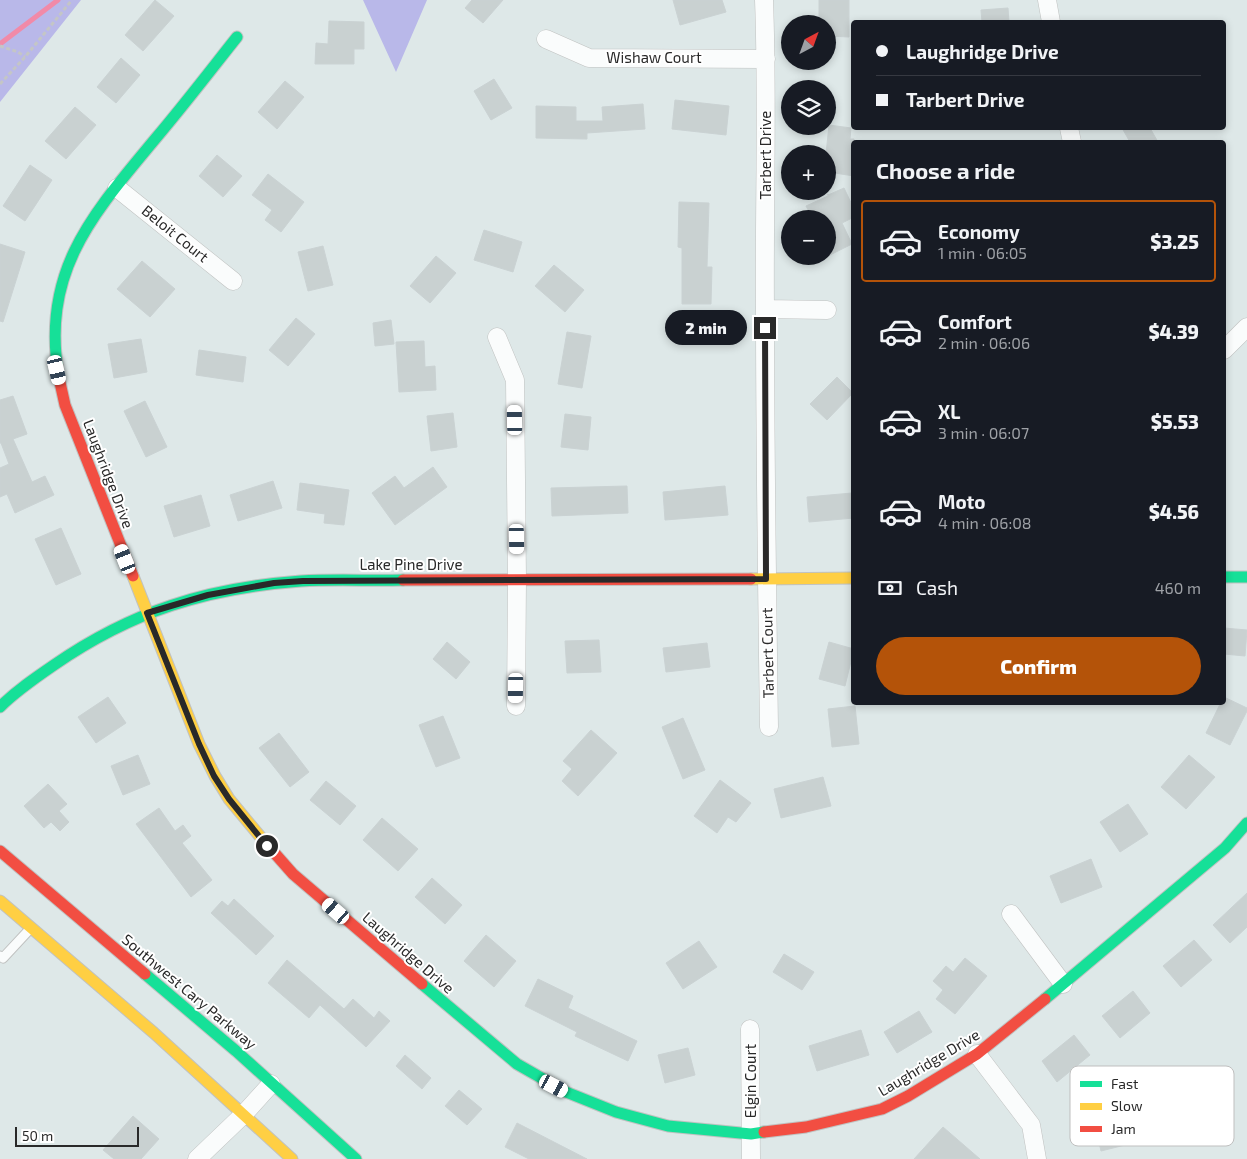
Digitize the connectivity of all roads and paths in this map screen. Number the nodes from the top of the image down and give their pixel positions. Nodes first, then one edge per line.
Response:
1 (72, 0) edge
2 (764, 0) edge
3 (1047, 0) edge
4 (1051, 20) edge
5 (237, 37) dead end
6 (546, 39) dead end
7 (0, 46) edge
8 (25, 58) junction
9 (766, 59) junction
10 (0, 84) edge
11 (117, 188) junction
12 (233, 281) dead end
13 (764, 309) junction
14 (827, 310) dead end
15 (1247, 327) edge
16 (497, 337) dead end
17 (1226, 348) edge
18 (1226, 577) edge
19 (1247, 577) edge
20 (851, 578) edge
21 (766, 579) junction
22 (517, 580) junction
23 (147, 613) junction
24 (516, 706) dead end
25 (0, 707) edge
26 (769, 727) dead end
27 (1247, 823) edge
28 (0, 851) edge
29 (0, 902) edge
30 (1011, 914) dead end
31 (31, 928) junction
32 (0, 956) edge
33 (1063, 984) junction
34 (750, 1029) dead end
35 (977, 1054) junction
36 (271, 1084) junction
37 (243, 1115) junction
38 (751, 1134) junction
39 (197, 1159) edge
40 (292, 1159) edge
41 (356, 1159) edge
42 (751, 1159) edge
43 (1037, 1159) edge

1 - 8 path
2 - 9 street, Tarbert Drive
3 - 4 street
5 - 11 street, Laughridge Drive
6 - 9 street, Wishaw Court
7 - 8 path
8 - 10 path
9 - 13 street, Tarbert Drive
11 - 12 street, Beloit Court
11 - 23 street, Laughridge Drive
13 - 14 street
13 - 21 street, Tarbert Drive
15 - 17 street
16 - 22 street
18 - 19 street
20 - 21 street, Lake Pine Drive
21 - 22 street, Lake Pine Drive
21 - 26 street, Tarbert Court
22 - 23 street, Lake Pine Drive
22 - 24 street
23 - 25 street, Lake Pine Drive
23 - 38 street, Laughridge Drive
27 - 33 street, Laughridge Drive
28 - 36 street, Southwest Cary Parkway
29 - 31 street
30 - 33 street
31 - 32 lane
31 - 37 street
33 - 35 street, Laughridge Drive
34 - 38 street, Elgin Court
35 - 38 street, Laughridge Drive
35 - 43 street
36 - 37 street
36 - 41 street, Southwest Cary Parkway
37 - 39 street
37 - 40 street
38 - 42 street, Elgin Court

